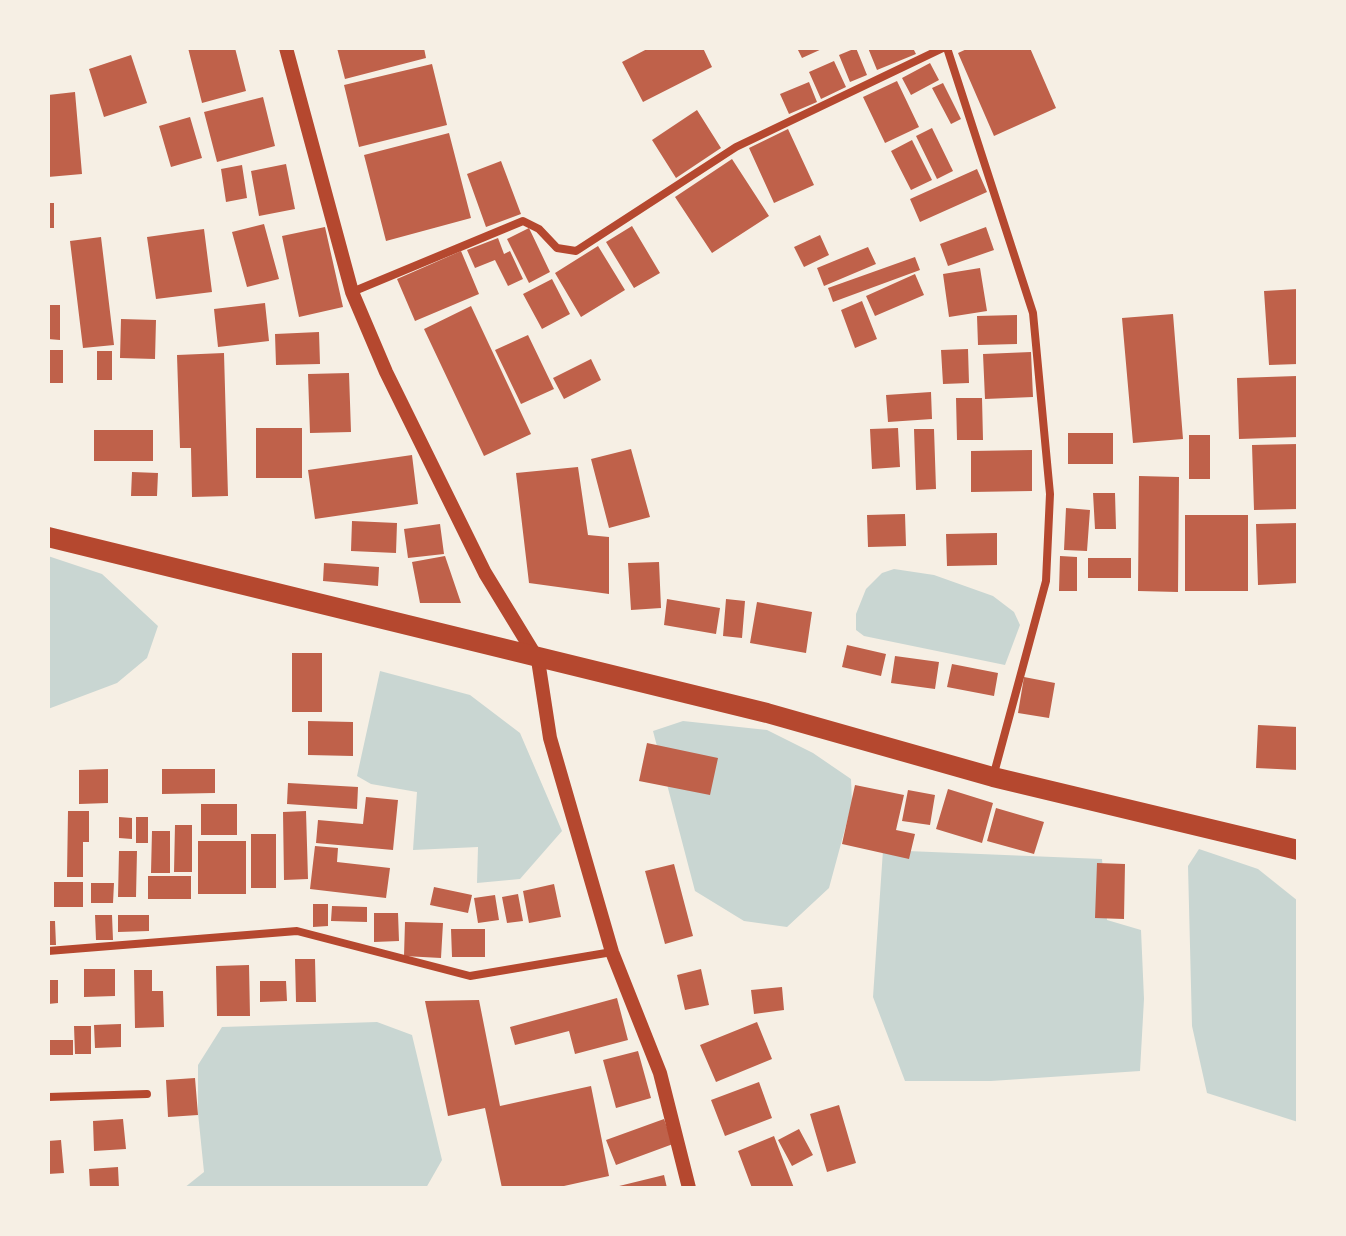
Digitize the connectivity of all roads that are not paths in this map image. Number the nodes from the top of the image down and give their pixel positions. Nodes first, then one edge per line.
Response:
1 (286, 48) edge
2 (945, 48) edge
3 (352, 292) junction
4 (48, 537) edge
5 (538, 660) junction
6 (993, 777) junction
7 (1298, 850) edge
8 (48, 951) edge
9 (612, 952) junction
10 (147, 1094) dead end
11 (48, 1097) edge
12 (689, 1188) edge

1 - 3 street
2 - 3 street
2 - 6 street
3 - 5 street
4 - 5 main road
5 - 6 main road
5 - 9 street
6 - 7 main road
8 - 9 street
9 - 12 street
10 - 11 street

